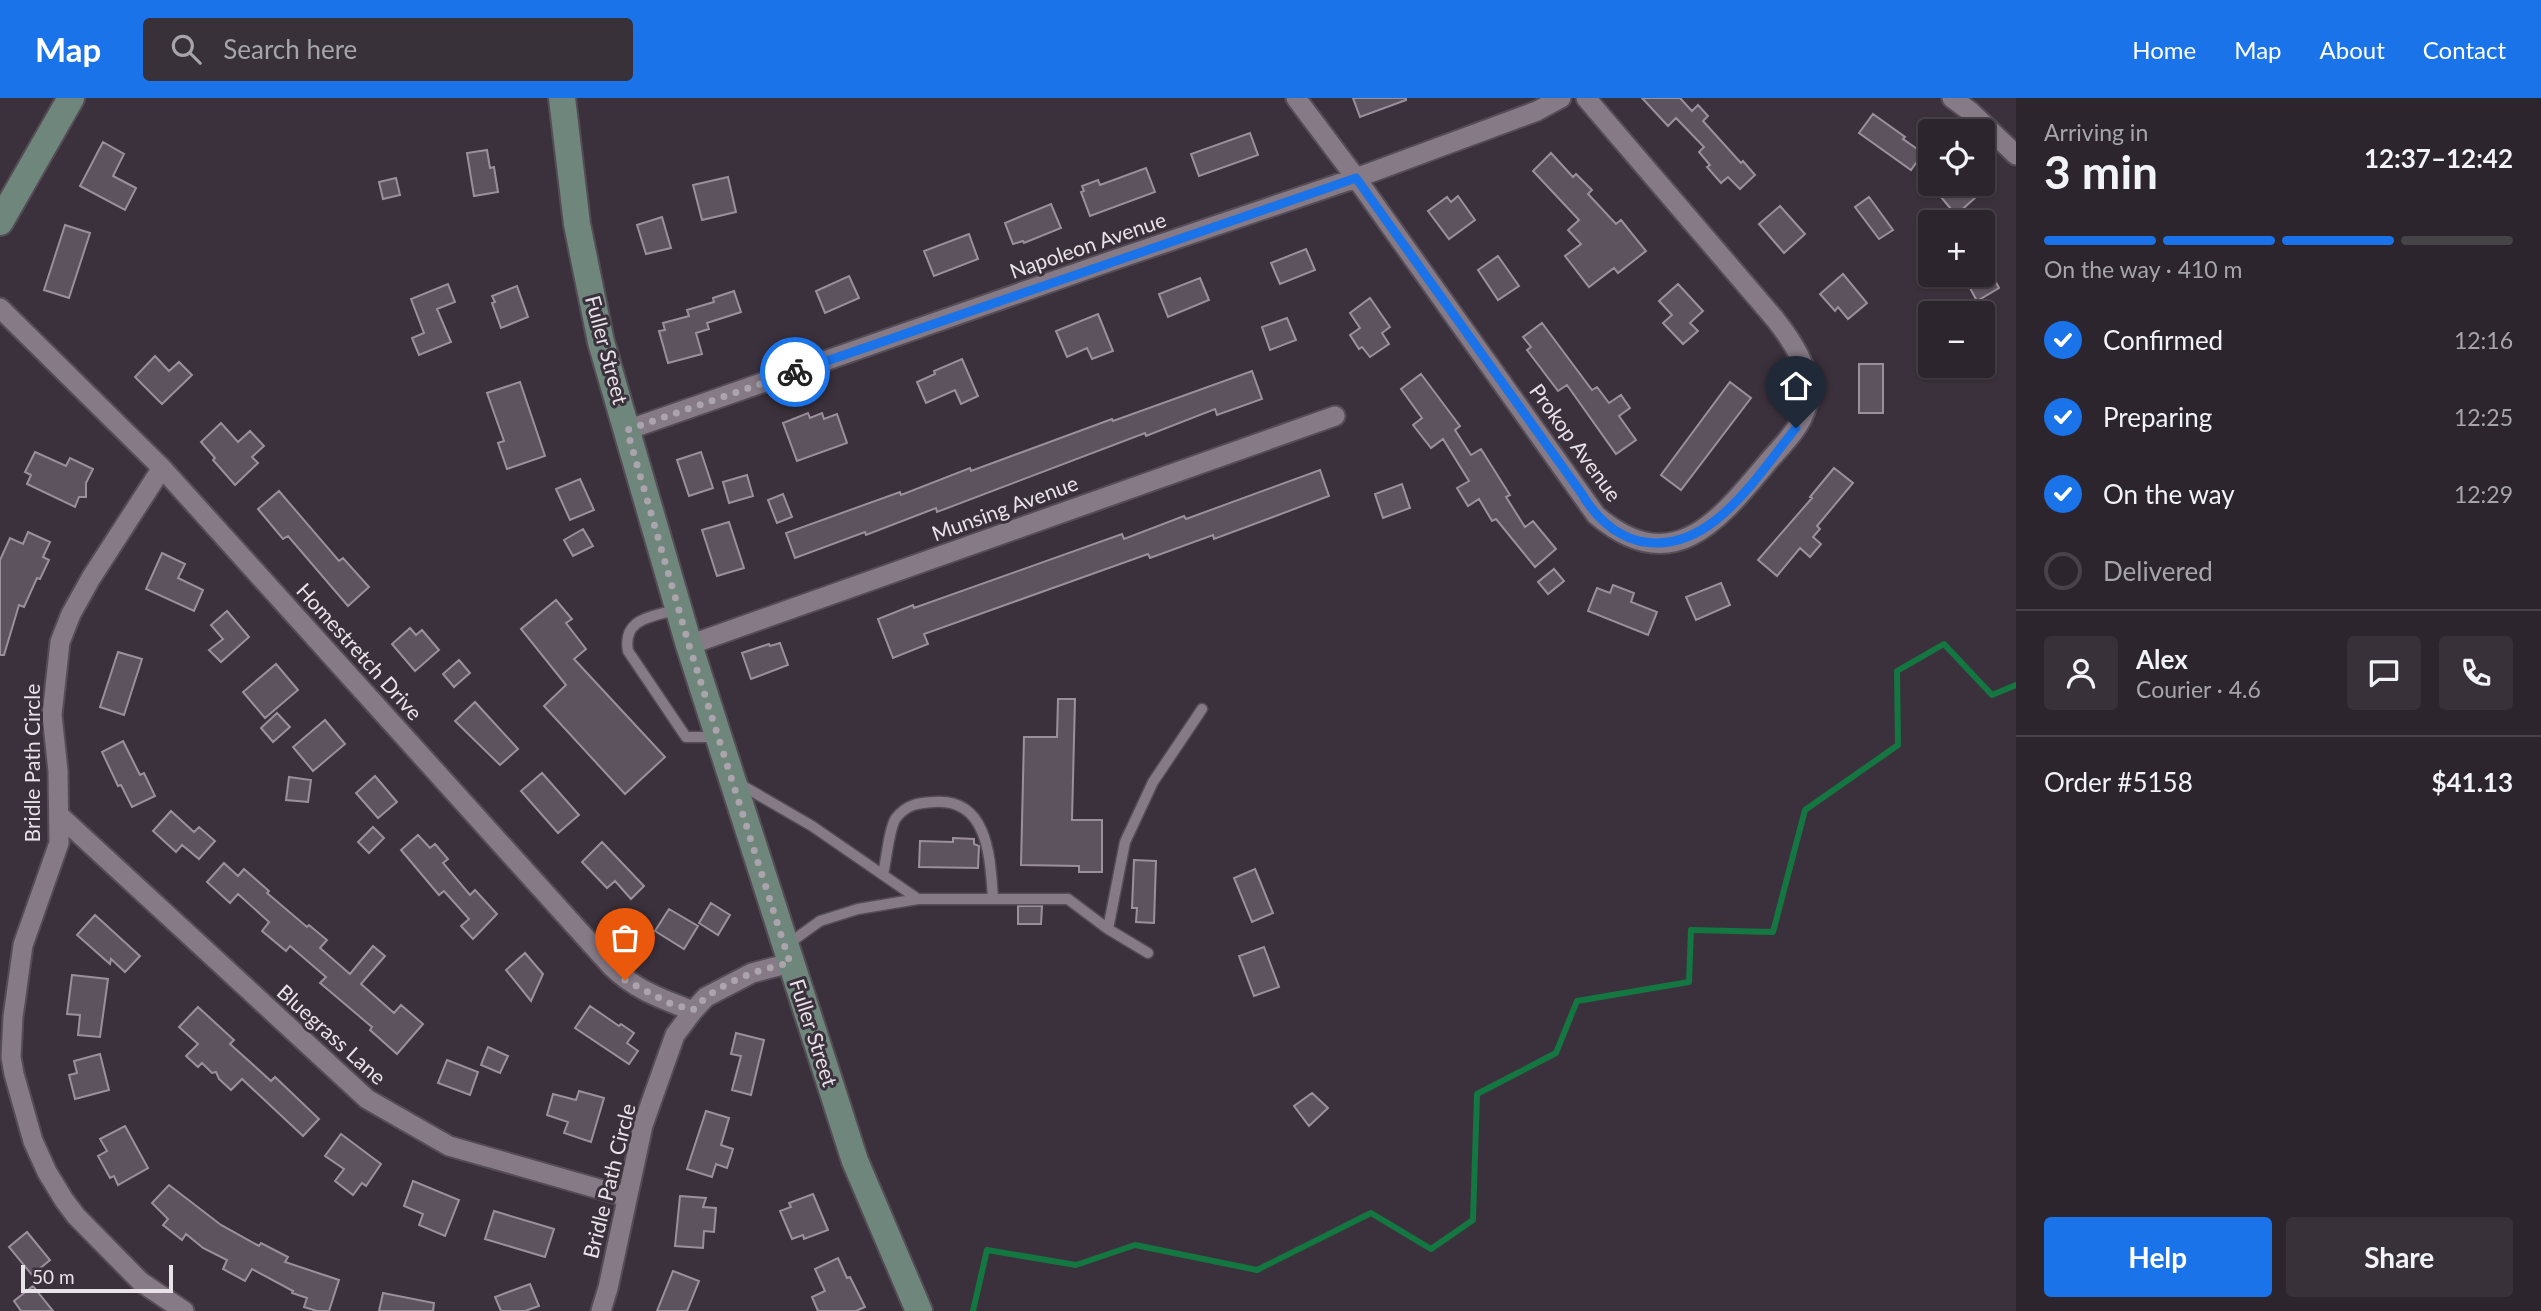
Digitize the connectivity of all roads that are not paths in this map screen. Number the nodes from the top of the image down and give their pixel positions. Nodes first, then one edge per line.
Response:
1 (71, 98) edge
2 (562, 98) edge
3 (1296, 98) edge
4 (1560, 98) edge
5 (1586, 98) edge
6 (1952, 98) edge
7 (2016, 155) edge
8 (1356, 178) junction
9 (0, 222) edge
10 (0, 308) edge
11 (1335, 416) dead end
12 (627, 430) junction
13 (162, 468) junction
14 (679, 608) junction
15 (689, 645) junction
16 (1202, 709) dead end
17 (718, 737) junction
18 (732, 780) junction
19 (60, 816) junction
20 (883, 875) junction
21 (993, 898) junction
22 (918, 900) junction
23 (1108, 929) junction
24 (1148, 953) dead end
25 (787, 955) junction
26 (693, 1010) junction
27 (626, 1197) junction
28 (184, 1311) edge
29 (601, 1311) edge
30 (919, 1311) edge

1 - 9 street
2 - 12 street, Fuller Street
3 - 8 street, Prokop Avenue
4 - 8 street, Napoleon Avenue
5 - 8 street, Prokop Avenue
6 - 7 street
8 - 12 street, Napoleon Avenue
10 - 13 street, Homestretch Drive
11 - 15 street, Munsing Avenue
12 - 14 street, Fuller Street
13 - 19 street, Bridle Path Circle
13 - 26 street, Homestretch Drive
14 - 15 street, Fuller Street
14 - 17 lane
15 - 17 street, Fuller Street
16 - 23 lane
17 - 18 street, Fuller Street
18 - 20 lane
18 - 25 street, Fuller Street
19 - 27 street, Bluegrass Lane
19 - 28 street, Bridle Path Circle
20 - 21 lane
20 - 22 lane
21 - 22 lane
21 - 23 lane
22 - 25 lane
23 - 24 lane
25 - 26 street, Bridle Path Circle
25 - 30 street, Fuller Street
26 - 27 street, Bridle Path Circle
27 - 29 street, Bridle Path Circle

